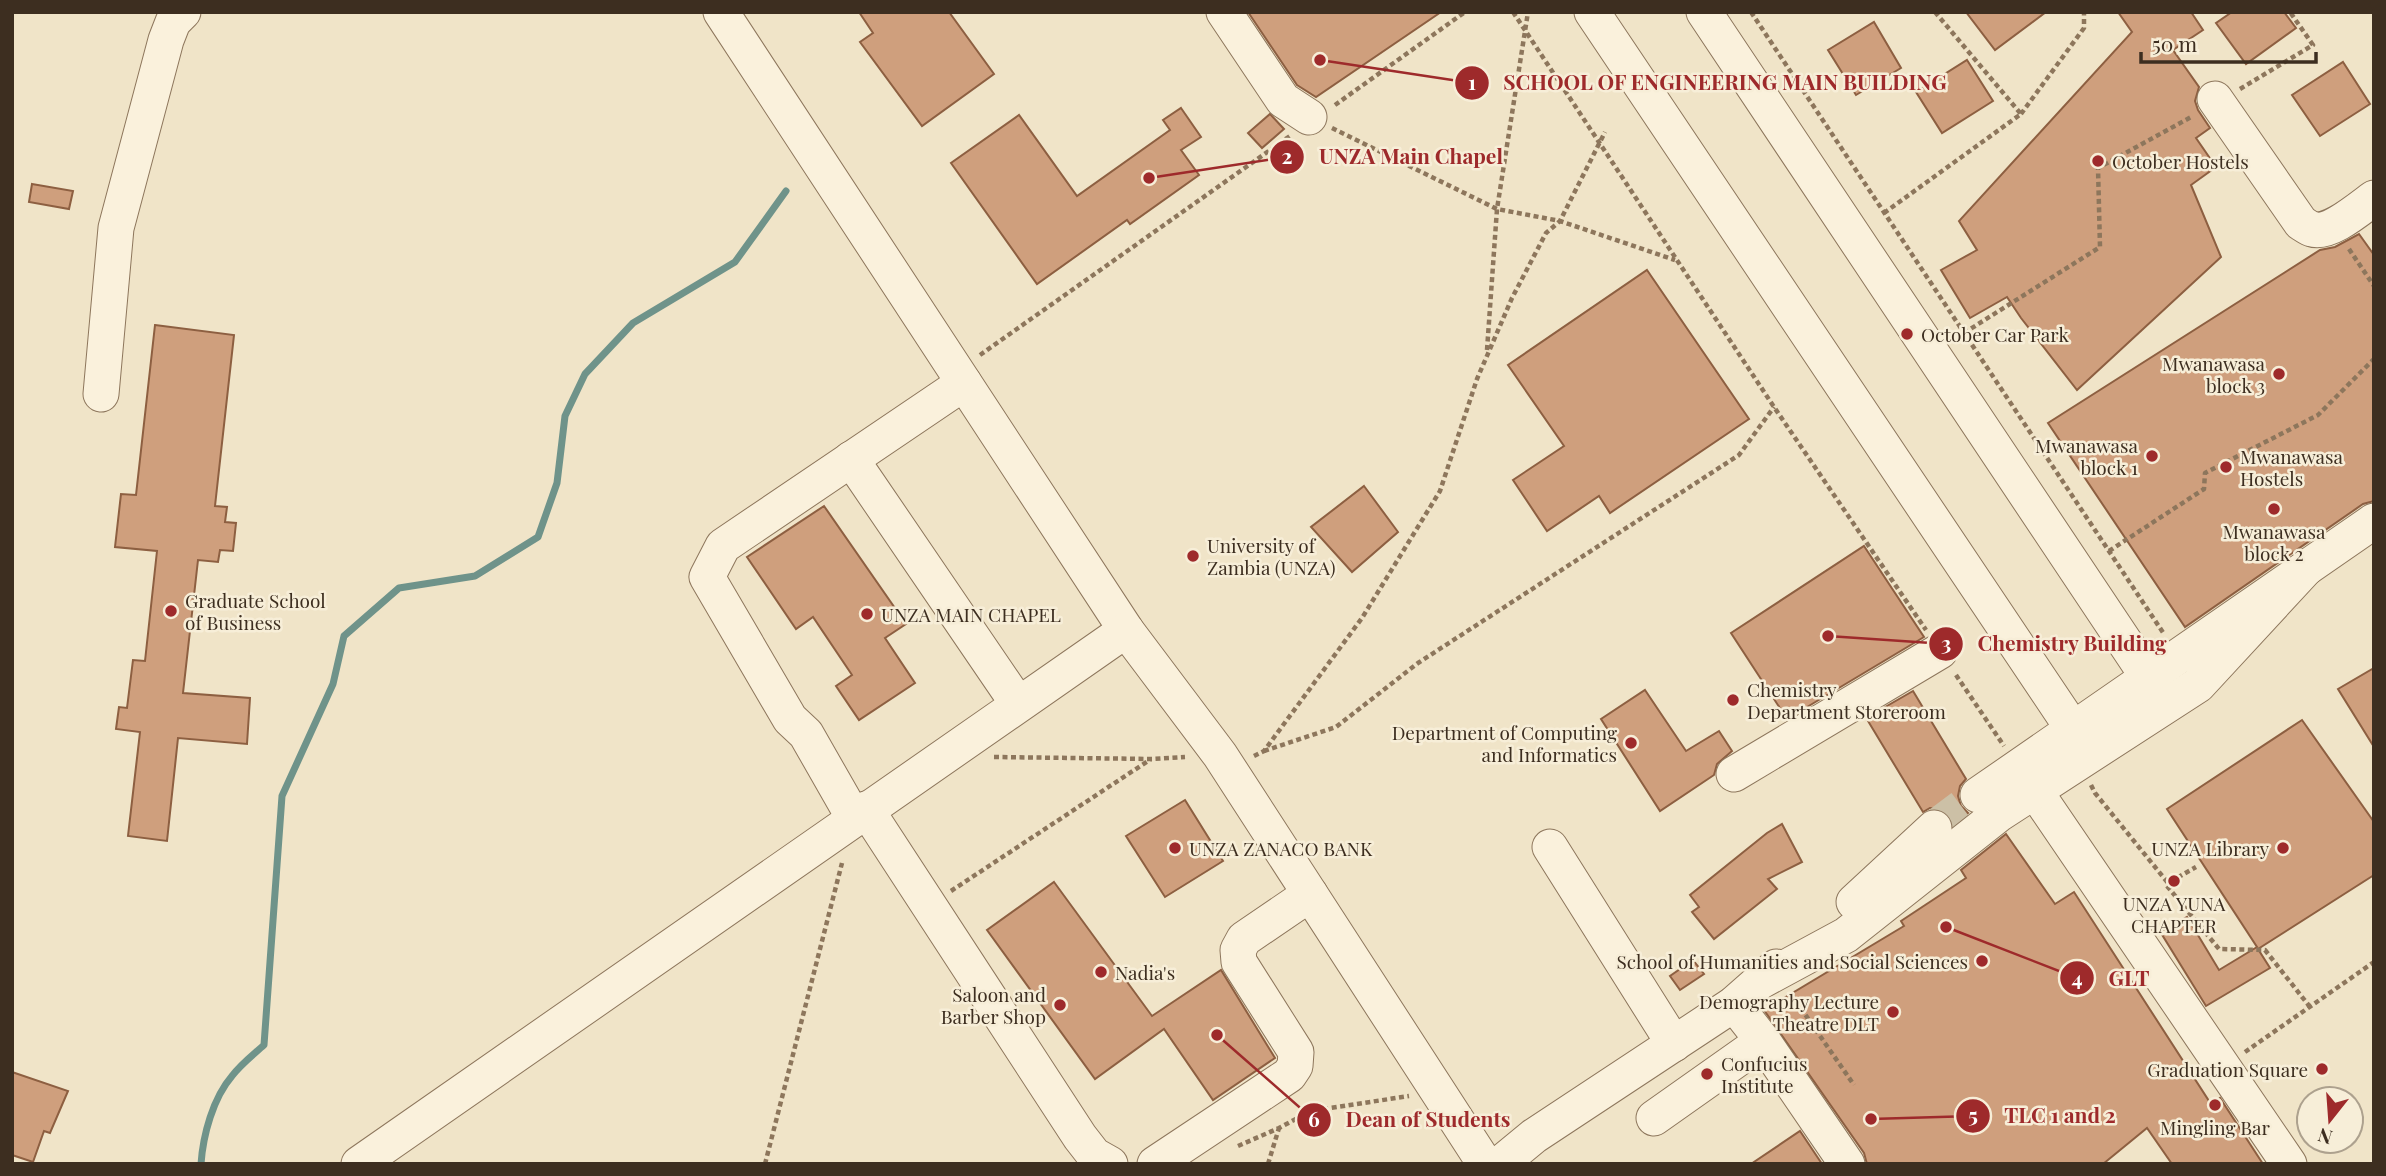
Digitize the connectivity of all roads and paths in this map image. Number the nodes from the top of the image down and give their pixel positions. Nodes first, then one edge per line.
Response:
1 (183, 12) edge
2 (722, 12) edge
3 (1224, 12) edge
4 (1465, 12) edge
5 (1513, 12) edge
6 (1528, 12) edge
7 (1592, 12) edge
8 (1703, 12) edge
9 (1751, 12) edge
10 (1935, 12) edge
11 (2084, 12) edge
12 (2290, 12) edge
13 (2216, 100) junction
14 (2021, 114) junction
15 (1312, 118) junction
16 (1605, 132) dead end
17 (2374, 198) edge
18 (1497, 209) junction
19 (1885, 213) junction
20 (1560, 221) junction
21 (2333, 226) junction
22 (1676, 260) junction
23 (2374, 286) edge
24 (1964, 333) junction
25 (1486, 354) junction
26 (2374, 359) edge
27 (961, 377) junction
28 (101, 394) dead end
29 (1774, 407) junction
30 (851, 459) junction
31 (2374, 521) edge
32 (2109, 551) junction
33 (2308, 566) junction
34 (1126, 630) junction
35 (1940, 651) junction
36 (2178, 655) junction
37 (2148, 677) junction
38 (1018, 704) junction
39 (2076, 745) junction
40 (1264, 751) junction
41 (942, 756) junction
42 (1152, 759) junction
43 (1225, 762) junction
44 (1734, 774) dead end
45 (2026, 778) junction
46 (1978, 795) tunnel mouth
47 (860, 813) junction
48 (1934, 828) tunnel mouth
49 (1550, 847) dead end
50 (2196, 866) dead end
51 (2167, 886) dead end
52 (1310, 894) junction
53 (929, 906) junction
54 (2374, 962) edge
55 (1756, 986) junction
56 (2310, 1007) junction
57 (1763, 1041) junction
58 (1674, 1044) junction
59 (2223, 1067) junction
60 (1854, 1085) dead end
61 (1418, 1095) dead end
62 (1654, 1118) dead end
63 (1279, 1129) junction
64 (1231, 1149) dead end
65 (359, 1164) edge
66 (765, 1164) edge
67 (1110, 1164) edge
68 (1155, 1164) edge
69 (1268, 1164) edge
70 (1485, 1164) edge
71 (1500, 1164) edge
72 (1847, 1164) edge
73 (2289, 1164) edge

1 - 28 street
2 - 27 street
3 - 15 street
4 - 15 path
5 - 22 path
6 - 18 path
7 - 39 street
8 - 37 street
9 - 19 path
10 - 14 path
11 - 14 path
12 - 13 path
13 - 21 street
13 - 24 path
14 - 19 path
15 - 18 path
15 - 27 path
16 - 20 path
17 - 21 street
18 - 20 path
18 - 25 path
19 - 24 path
20 - 22 path
20 - 25 path
21 - 23 path
22 - 29 path
24 - 32 path
25 - 40 path
26 - 32 path
27 - 30 street
27 - 34 street
29 - 35 path
29 - 40 path
30 - 38 street
30 - 47 street
31 - 33 street
32 - 36 path
33 - 36 street
33 - 39 street
34 - 38 street
34 - 43 street
35 - 44 street
35 - 45 path
36 - 37 street
37 - 39 street
38 - 41 street
39 - 45 street
39 - 50 path
40 - 43 path
41 - 42 path
41 - 47 street
42 - 43 path
42 - 53 path
43 - 52 street
45 - 46 street
45 - 55 street
45 - 59 street
47 - 53 street
47 - 65 street
47 - 66 path
48 - 55 street
49 - 58 street
51 - 56 path
52 - 68 street
52 - 70 street
53 - 67 street
54 - 56 path
55 - 57 street
55 - 58 street
55 - 60 path
56 - 59 path
57 - 62 street
57 - 72 street
58 - 71 street
59 - 73 street
61 - 63 path
63 - 64 path
63 - 69 path

